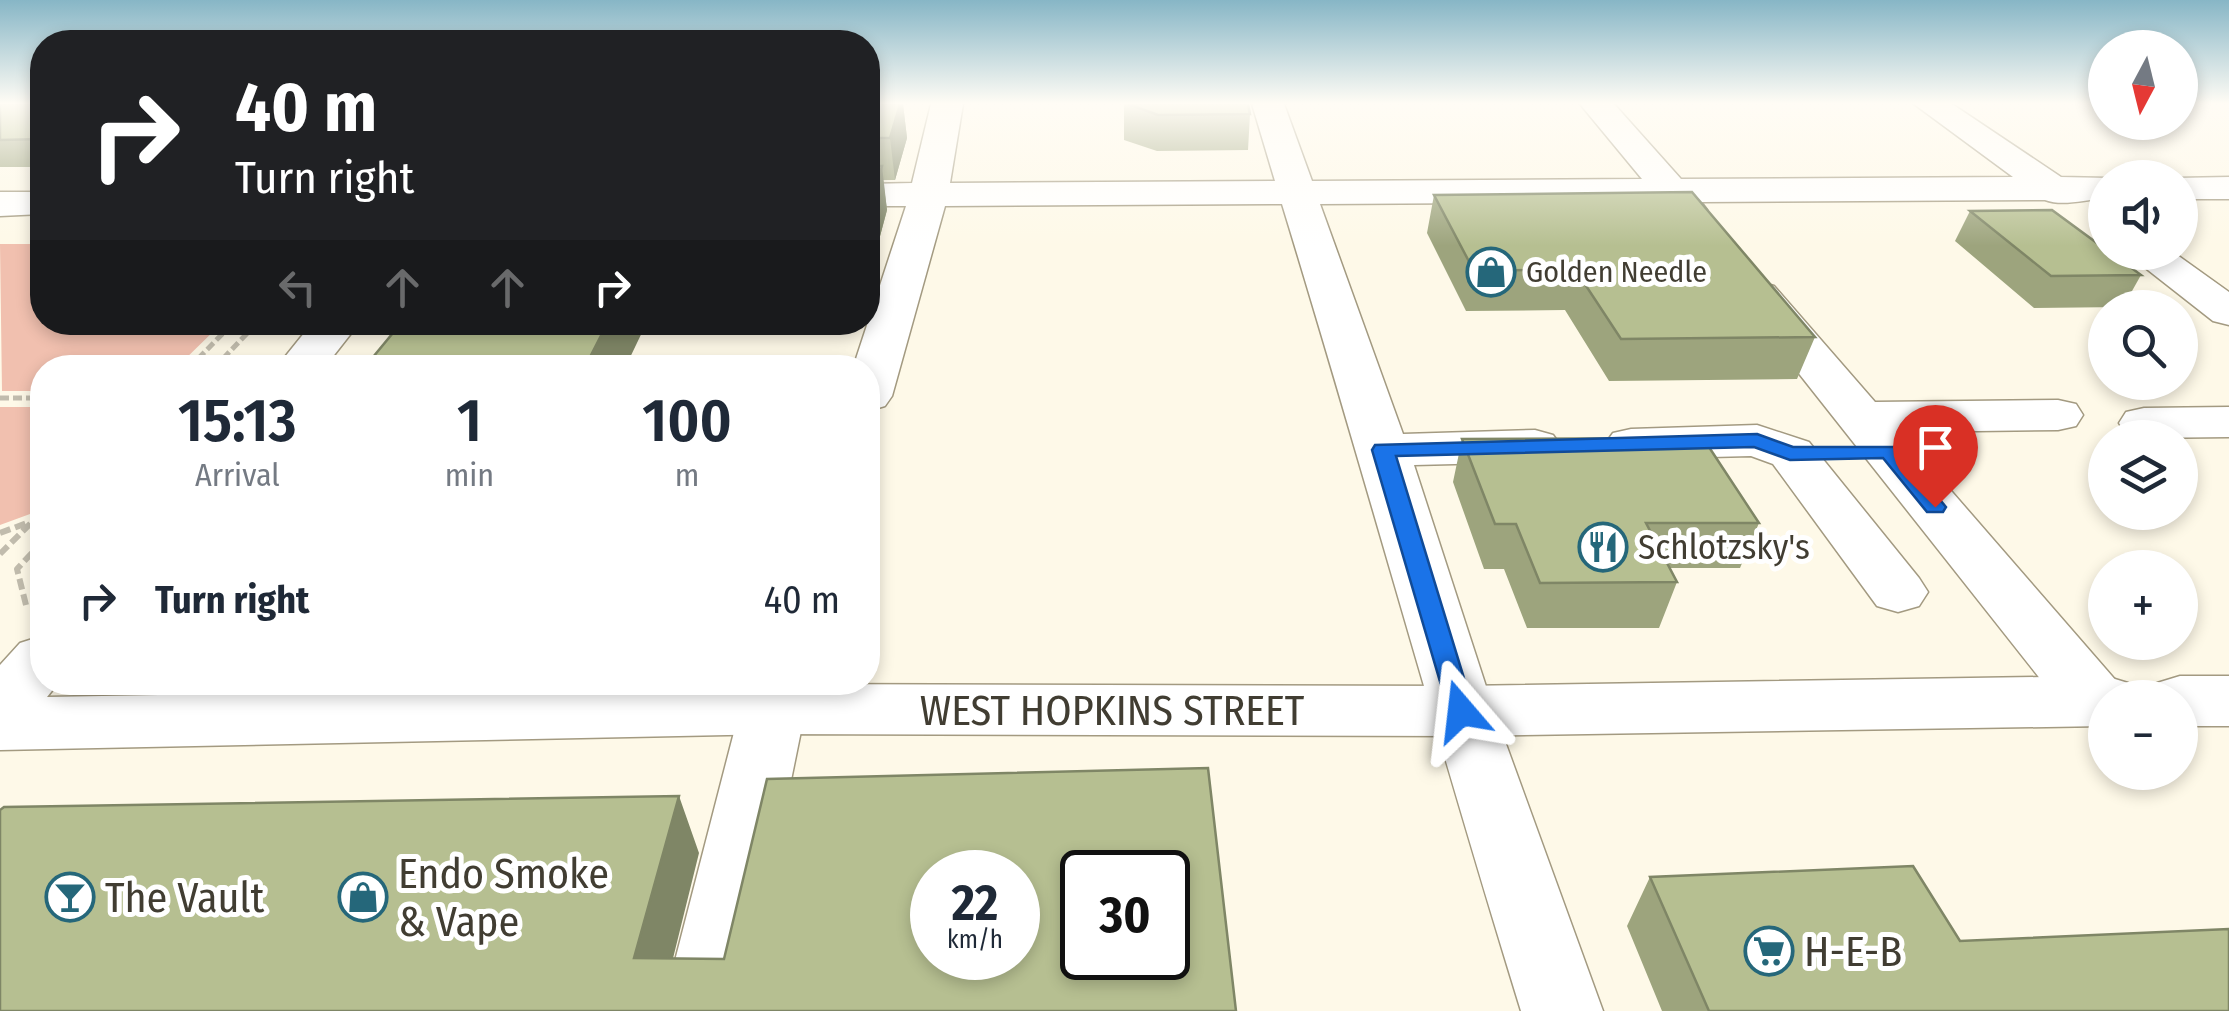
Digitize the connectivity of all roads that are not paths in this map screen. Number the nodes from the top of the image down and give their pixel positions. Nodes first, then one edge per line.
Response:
1 (939, 151) edge
2 (1284, 151) edge
3 (1638, 151) edge
4 (2000, 151) edge
5 (2054, 188) junction
6 (2088, 188) edge
7 (2198, 188) edge
8 (2229, 188) edge
9 (1672, 190) junction
10 (1297, 192) junction
11 (930, 194) junction
12 (880, 195) edge
13 (2088, 212) edge
14 (2170, 270) edge
15 (2229, 312) edge
16 (327, 335) edge
17 (310, 355) edge
18 (880, 357) edge
19 (2058, 414) dead end
20 (2229, 422) edge
21 (2198, 423) edge
22 (1874, 434) junction
23 (1383, 450) junction
24 (1790, 453) junction
25 (1898, 592) dead end
26 (30, 642) edge
27 (2088, 687) edge
28 (775, 696) edge
29 (2088, 701) edge
30 (2198, 701) edge
31 (2229, 702) edge
32 (0, 709) edge
33 (1461, 711) junction
34 (0, 724) edge
35 (703, 1011) edge
36 (1562, 1011) edge

1 - 11 street
2 - 10 street
3 - 9 street
4 - 5 street
5 - 6 street
5 - 9 street
5 - 13 street
7 - 8 street
9 - 10 street
9 - 22 street
10 - 11 street
10 - 23 street
11 - 12 street
11 - 18 street
14 - 15 street
16 - 17 street
19 - 22 street
20 - 21 street
22 - 24 street
22 - 27 street
23 - 24 street
23 - 33 street
24 - 25 street
26 - 32 street
28 - 33 street, WEST HOPKINS STREET
28 - 34 street, WEST HOPKINS STREET
28 - 35 street
29 - 33 street, WEST HOPKINS STREET
30 - 31 street
33 - 36 street

